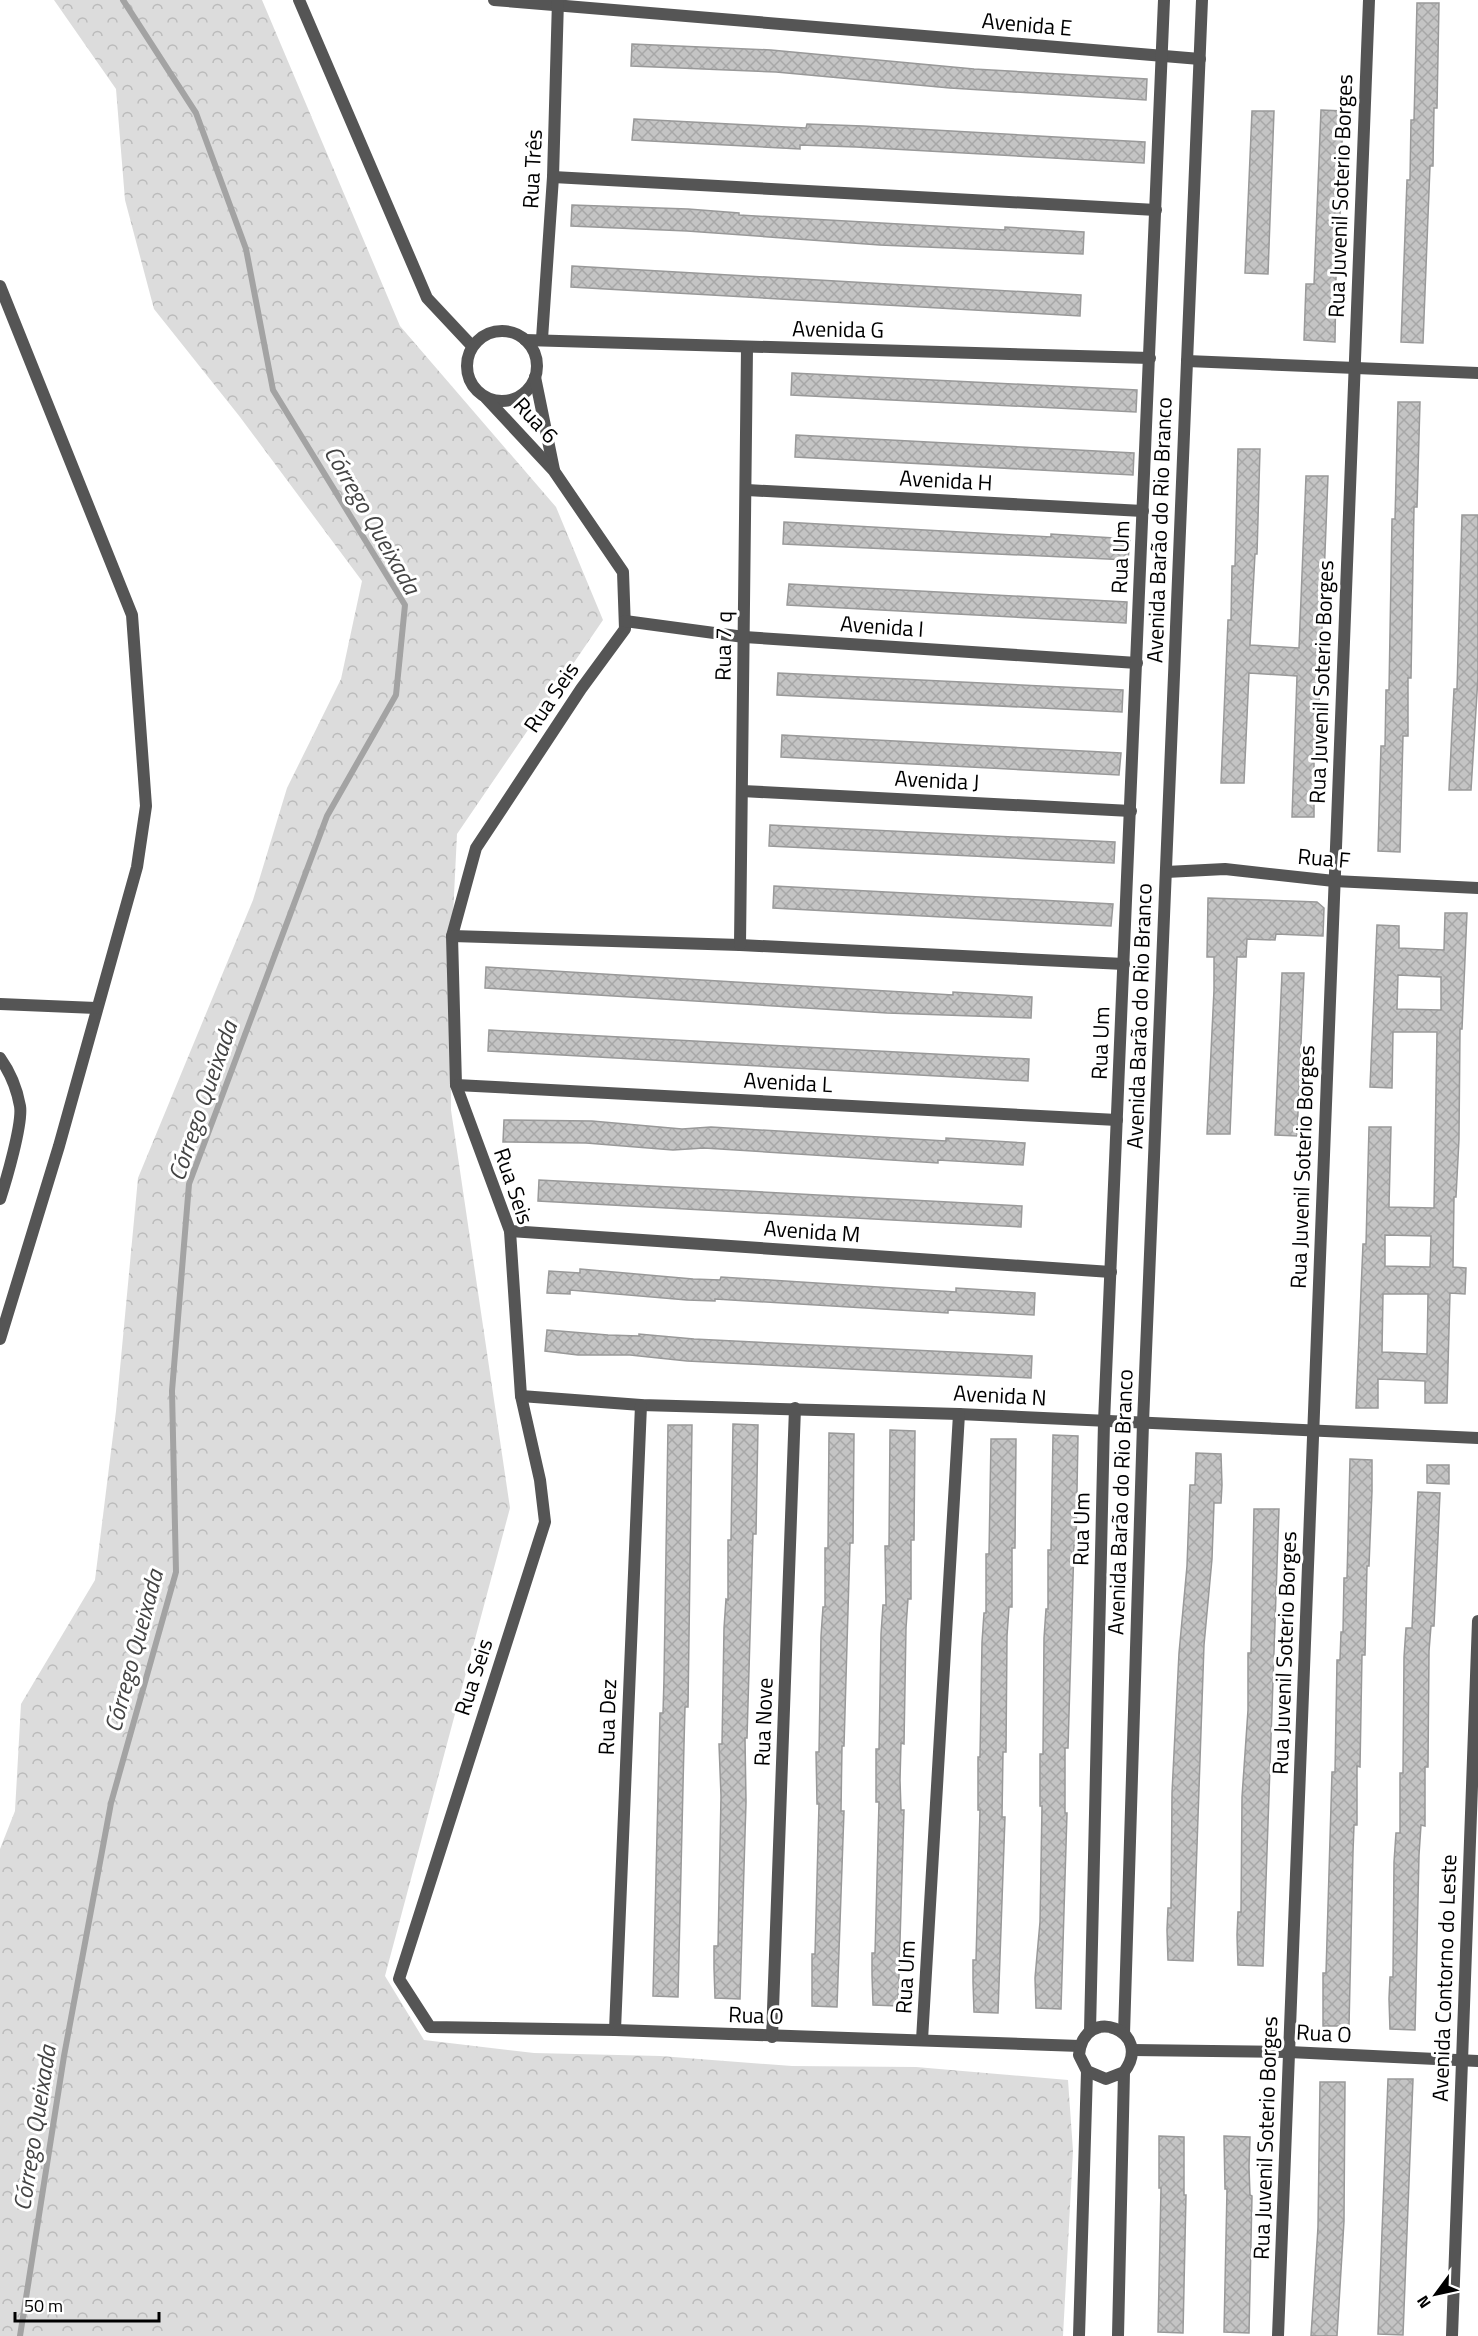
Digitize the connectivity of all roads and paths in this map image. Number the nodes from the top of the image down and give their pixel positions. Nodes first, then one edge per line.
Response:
1 (299, 0) edge
2 (494, 0) edge
3 (1164, 0) edge
4 (1202, 0) edge
5 (1369, 0) edge
6 (558, 2) edge
7 (1162, 57) junction
8 (1200, 59) junction
9 (553, 177) junction
10 (1156, 210) junction
11 (0, 286) edge
12 (543, 339) junction
13 (525, 340) junction
14 (472, 346) junction
15 (747, 348) junction
16 (1150, 358) junction
17 (1186, 361) junction
18 (1354, 368) junction
19 (1478, 373) edge
20 (535, 377) junction
21 (486, 398) junction
22 (554, 471) junction
23 (747, 490) junction
24 (1143, 511) junction
25 (625, 621) junction
26 (744, 637) junction
27 (1137, 663) junction
28 (742, 791) junction
29 (1131, 811) junction
30 (1166, 872) junction
31 (1334, 881) junction
32 (1478, 888) edge
33 (452, 936) junction
34 (740, 945) junction
35 (1124, 964) junction
36 (0, 1005) edge
37 (96, 1008) junction
38 (0, 1058) edge
39 (456, 1085) junction
40 (1117, 1120) junction
41 (4, 1171) edge
42 (0, 1199) edge
43 (510, 1230) junction
44 (1111, 1272) junction
45 (0, 1338) edge
46 (521, 1396) junction
47 (641, 1405) junction
48 (795, 1408) junction
49 (959, 1414) junction
50 (1104, 1422) junction
51 (1143, 1423) junction
52 (1313, 1431) junction
53 (1478, 1438) edge
54 (1478, 1621) edge
55 (430, 2027) joint
56 (615, 2030) junction
57 (1090, 2031) junction
58 (1124, 2034) junction
59 (772, 2037) junction
60 (922, 2040) junction
61 (1080, 2046) junction
62 (1132, 2050) junction
63 (1289, 2052) junction
64 (1462, 2060) junction
65 (1478, 2061) edge
66 (1087, 2071) junction
67 (1124, 2072) junction
68 (1079, 2336) edge
69 (1118, 2336) edge
70 (1278, 2336) edge
71 (1452, 2336) edge

1 - 14 street
2 - 6 street, Avenida E
3 - 7 street, Rua Um
4 - 8 street, Avenida Barão do Rio Branco
5 - 18 street, Rua Juvenil Soterio Borges
6 - 7 street, Avenida E
6 - 9 street, Rua Três
7 - 8 street, Avenida E
7 - 10 street, Rua Um
8 - 17 street, Avenida Barão do Rio Branco
9 - 10 street
9 - 12 street, Rua Três
10 - 16 street, Rua Um
11 - 37 street
12 - 13 street, Avenida G
12 - 15 street, Avenida G
13 - 14 street
13 - 20 street
14 - 21 street
15 - 16 street, Avenida G
15 - 23 street, Rua 7 q
16 - 24 street, Rua Um
17 - 18 street
17 - 30 street, Avenida Barão do Rio Branco
18 - 19 street
18 - 31 street, Rua Juvenil Soterio Borges
20 - 21 street
20 - 22 street
21 - 22 street, Rua 6
22 - 25 street, Rua Seis
23 - 24 street, Avenida H
23 - 26 street, Rua 7 q
24 - 27 street, Rua Um
25 - 26 street, Avenida I
25 - 33 street, Rua Seis
26 - 27 street, Avenida I
26 - 28 street, Rua 7 q
27 - 29 street, Rua Um
28 - 29 street, Avenida J
28 - 34 street, Rua 7 q
29 - 35 street, Rua Um
30 - 31 street, Rua F
30 - 51 street, Avenida Barão do Rio Branco
31 - 32 street, Rua F
31 - 52 street, Rua Juvenil Soterio Borges
33 - 34 street
33 - 39 street, Rua Seis
34 - 35 street
35 - 40 street, Rua Um
36 - 37 street
37 - 45 street
38 - 41 street
39 - 40 street, Avenida L
39 - 43 street, Rua Seis
40 - 44 street, Rua Um
41 - 42 street
43 - 44 street, Avenida M
43 - 46 street, Rua Seis
44 - 50 street, Rua Um
46 - 47 street, Avenida N
46 - 55 street, Rua Seis
47 - 48 street, Avenida N
47 - 56 street, Rua Dez
48 - 49 street, Avenida N
48 - 59 street, Rua Nove
49 - 50 street, Avenida N
49 - 60 street, Rua Um
50 - 51 street, Avenida N
50 - 57 street, Rua Um
51 - 52 street, Avenida N
51 - 58 street, Avenida Barão do Rio Branco
52 - 53 street, Avenida N
52 - 63 street, Rua Juvenil Soterio Borges
54 - 64 street, Avenida Contorno do Leste
55 - 56 street, Rua O
56 - 59 street, Rua O
57 - 58 street
57 - 61 street
58 - 62 street
59 - 60 street, Rua O
60 - 61 street, Rua O
61 - 66 street
62 - 63 street, Rua O
62 - 67 street
63 - 64 street, Rua O
63 - 70 street, Rua Juvenil Soterio Borges
64 - 65 street, Rua O
64 - 71 street, Avenida Contorno do Leste
66 - 67 street
66 - 68 street
67 - 69 street

